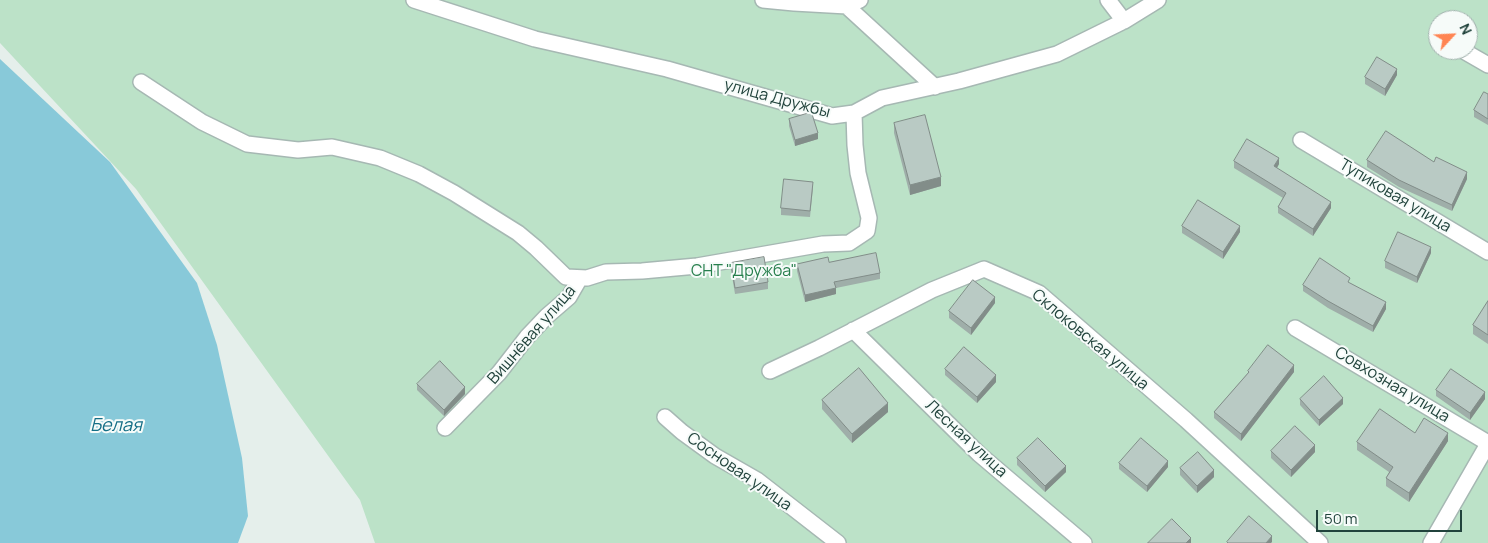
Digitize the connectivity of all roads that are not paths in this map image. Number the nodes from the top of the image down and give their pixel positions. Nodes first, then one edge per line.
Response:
1 (414, 0) edge
2 (763, 0) edge
3 (1108, 0) edge
4 (1158, 0) edge
5 (849, 2) edge
6 (1124, 21) junction
7 (142, 82) dead end
8 (935, 87) junction
9 (854, 113) junction
10 (1301, 140) dead end
11 (1488, 252) edge
12 (580, 278) junction
13 (1295, 328) dead end
14 (853, 330) junction
15 (770, 371) dead end
16 (665, 417) dead end
17 (445, 428) dead end
18 (1488, 443) edge
19 (838, 543) edge
20 (1084, 543) edge
21 (1320, 543) edge
22 (1431, 543) edge

1 - 9 street, улица Дружбы
2 - 5 street
3 - 6 street
4 - 6 street, улица Дружбы
5 - 8 street
6 - 8 street, улица Дружбы
7 - 12 street
8 - 9 street, улица Дружбы
9 - 12 street, Вишнёвая улица
10 - 11 street, Тупиковая улица
12 - 17 street, Вишнёвая улица
13 - 18 street, Совхозная улица
14 - 15 street, Склоковская улица
14 - 20 street, Лесная улица
14 - 21 street, Склоковская улица
16 - 19 street, Сосновая улица
18 - 22 street

